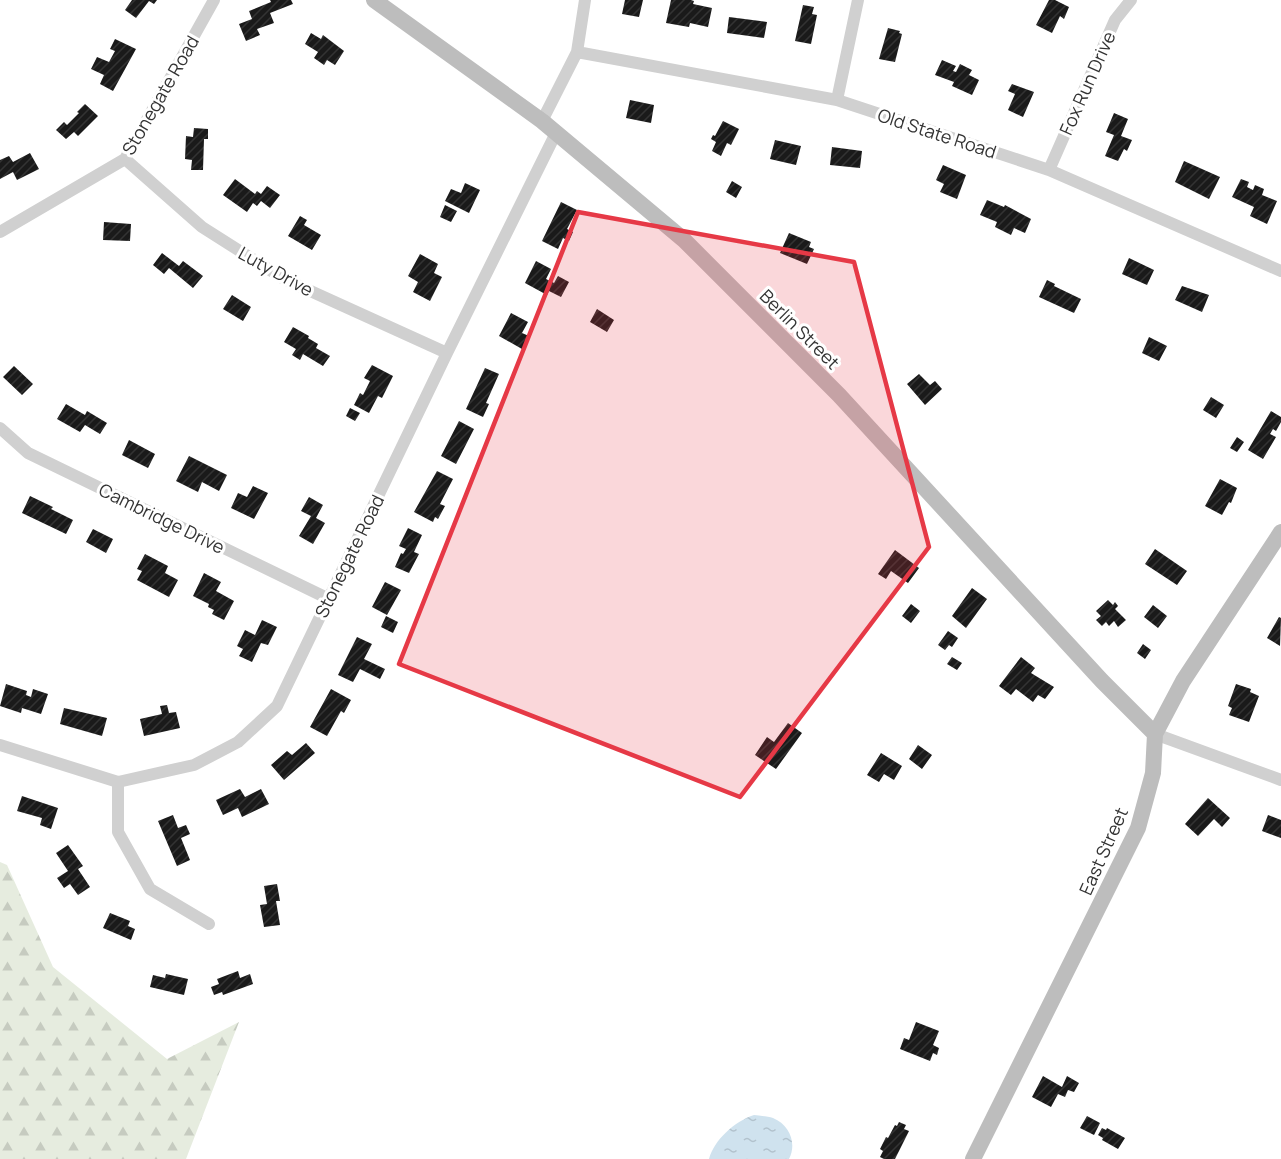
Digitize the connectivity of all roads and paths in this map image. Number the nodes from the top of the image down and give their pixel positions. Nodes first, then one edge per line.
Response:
1 (214, 0) edge
2 (374, 0) edge
3 (585, 0) edge
4 (858, 0) edge
5 (1131, 0) edge
6 (576, 52) junction
7 (837, 100) junction
8 (542, 121) junction
9 (556, 133) junction
10 (125, 159) junction
11 (1049, 170) junction
12 (0, 232) edge
13 (1281, 272) edge
14 (447, 352) junction
15 (0, 429) edge
16 (1281, 532) edge
17 (329, 599) junction
18 (1155, 734) junction
19 (0, 745) edge
20 (1281, 780) edge
21 (118, 782) junction
22 (209, 924) dead end
23 (973, 1159) edge

1 - 10 street, Stonegate Road
2 - 8 main road, Berlin Street
3 - 6 street
4 - 7 street
5 - 11 street, Fox Run Drive
6 - 7 street, Old State Road
6 - 8 street
7 - 11 street, Old State Road
8 - 9 main road, Berlin Street
9 - 14 street, Stonegate Road
9 - 18 main road, Berlin Street
10 - 12 street, Stonegate Road
10 - 14 street, Luty Drive
11 - 13 street, Old State Road
14 - 17 street, Stonegate Road
15 - 17 street, Cambridge Drive
16 - 18 main road, East Street
17 - 21 street, Stonegate Road
18 - 20 street
18 - 23 main road, East Street
19 - 21 street
21 - 22 street

